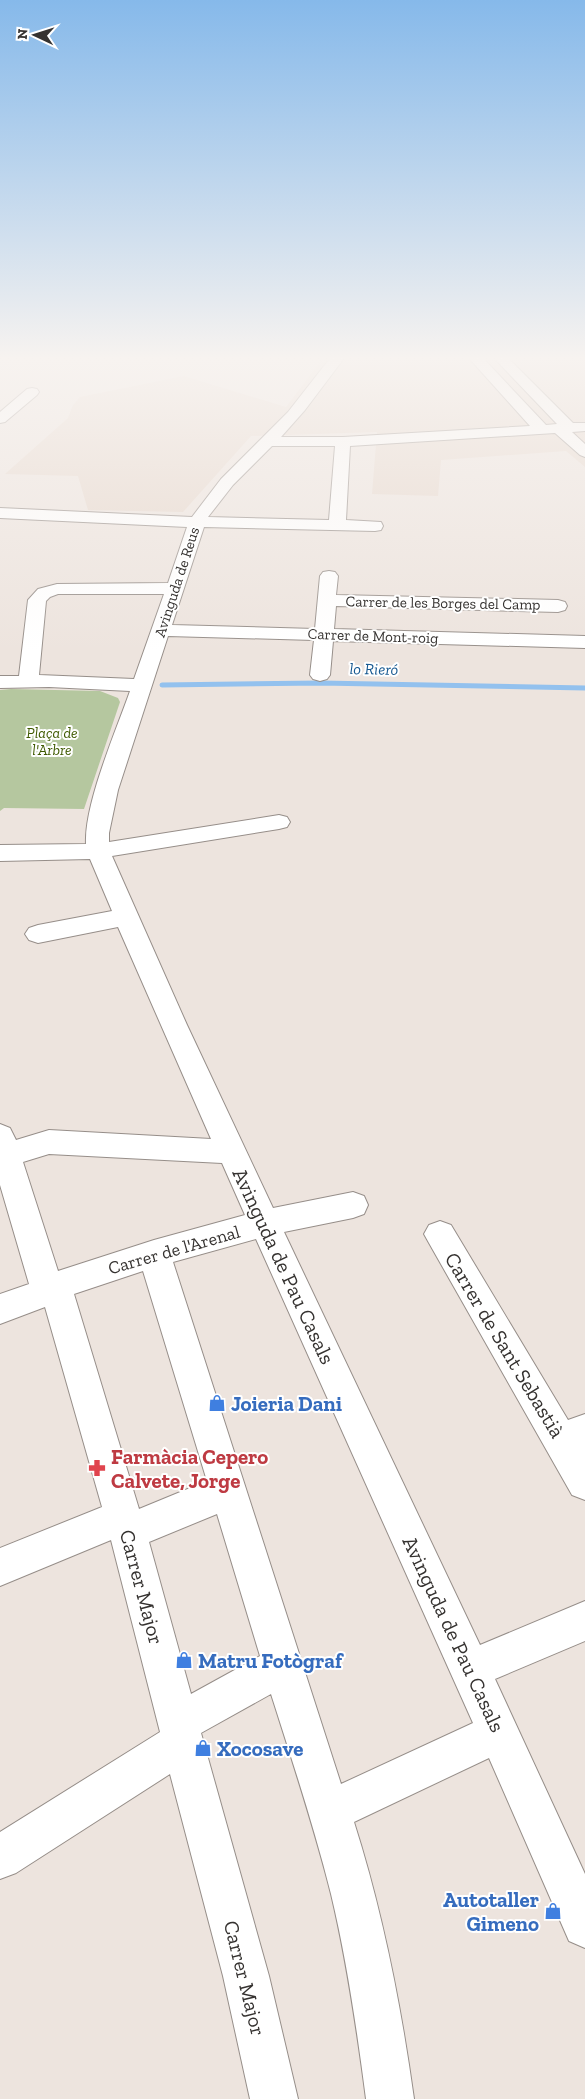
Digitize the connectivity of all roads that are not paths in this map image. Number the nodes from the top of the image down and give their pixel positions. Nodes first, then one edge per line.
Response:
1 (254, 455) edge
2 (342, 455) edge
3 (0, 514) edge
4 (197, 522) junction
5 (337, 525) junction
6 (375, 526) dead end
7 (329, 576) dead end
8 (436, 583) dead end
9 (175, 588) junction
10 (327, 600) junction
11 (435, 603) junction
12 (558, 606) dead end
13 (162, 630) junction
14 (323, 635) junction
15 (435, 638) junction
16 (585, 642) edge
17 (320, 675) dead end
18 (28, 681) junction
19 (0, 682) edge
20 (143, 686) junction
21 (279, 822) dead end
22 (98, 851) junction
23 (0, 853) edge
24 (125, 917) junction
25 (38, 934) dead end
26 (2, 1150) edge
27 (231, 1152) junction
28 (353, 1205) dead end
29 (265, 1224) junction
30 (440, 1234) dead end
31 (154, 1254) junction
32 (47, 1289) junction
33 (0, 1309) edge
34 (573, 1436) edge
35 (585, 1482) edge
36 (229, 1490) junction
37 (125, 1525) junction
38 (0, 1567) edge
39 (585, 1621) edge
40 (284, 1665) junction
41 (470, 1669) junction
42 (181, 1732) junction
43 (499, 1732) junction
44 (330, 1811) junction
45 (0, 1856) edge
46 (585, 1925) edge
47 (274, 2099) edge
48 (390, 2099) edge

1 - 4 street, Avinguda de Reus
2 - 5 street
3 - 4 street
4 - 5 street
4 - 9 street, Avinguda de Reus
5 - 6 street
7 - 10 street
8 - 11 street
9 - 13 street, Avinguda de Reus
9 - 18 street
10 - 11 street, Carrer de les Borges del Camp
10 - 14 street
11 - 12 street, Carrer de les Borges del Camp
11 - 15 street
13 - 14 street, Carrer de Mont-roig
13 - 20 street, Avinguda de Reus
14 - 15 street, Carrer de Mont-roig
14 - 17 street
15 - 16 street, Carrer de Mont-roig
18 - 19 street
18 - 20 street
20 - 22 street, Avinguda de Reus
21 - 22 street
22 - 23 street
22 - 24 street, Avinguda de Pau Casals
24 - 25 street
24 - 27 street, Avinguda de Pau Casals
26 - 27 street
26 - 32 street
27 - 29 street, Avinguda de Pau Casals
28 - 29 street, Carrer de l'Arenal
29 - 31 street, Carrer de l'Arenal
29 - 41 street, Avinguda de Pau Casals
30 - 34 street, Carrer de Sant Sebastià
31 - 32 street, Carrer de l'Arenal
31 - 36 street
32 - 33 street, Carrer de l'Arenal
32 - 37 street, Carrer Major
34 - 35 street, Carrer de Sant Sebastià
36 - 37 street
36 - 40 street
37 - 38 street
37 - 42 street, Carrer Major
39 - 41 street
40 - 42 street
40 - 44 street
41 - 43 street, Avinguda de Pau Casals
42 - 45 street
42 - 47 street, Carrer Major
43 - 44 street
43 - 46 street, Avinguda de Pau Casals
44 - 48 street

